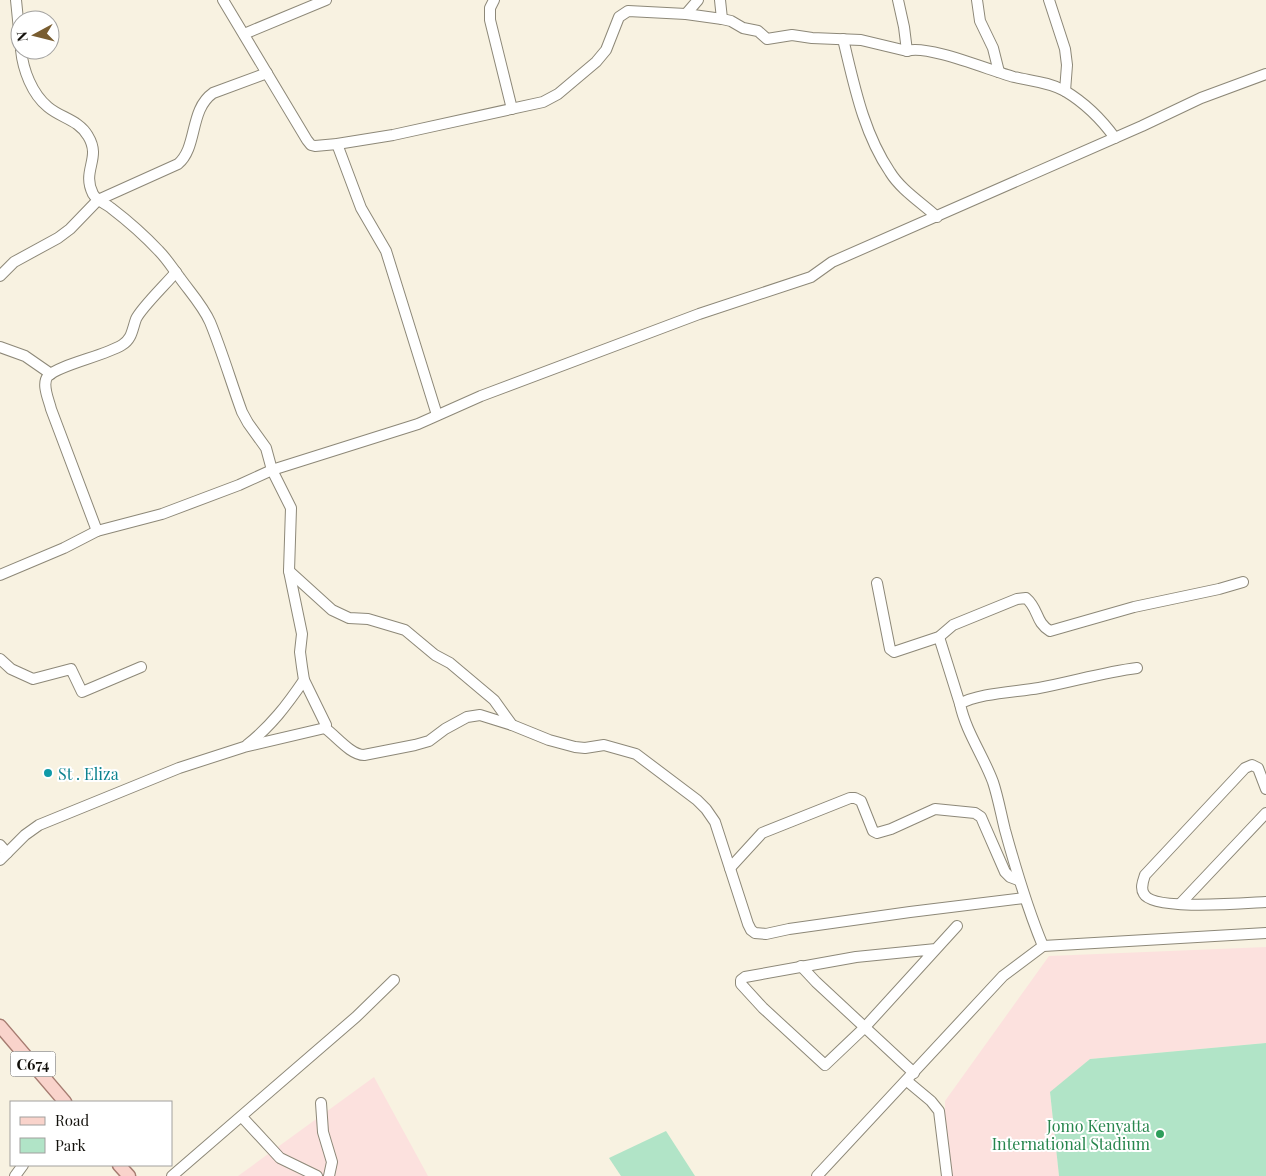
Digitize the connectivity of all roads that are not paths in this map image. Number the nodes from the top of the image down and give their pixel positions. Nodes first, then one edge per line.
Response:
1 (223, 0) edge
2 (326, 0) edge
3 (494, 0) edge
4 (698, 0) edge
5 (720, 0) edge
6 (898, 0) edge
7 (977, 0) edge
8 (1049, 0) edge
9 (686, 14) junction
10 (722, 18) junction
11 (244, 34) junction
12 (842, 39) junction
13 (907, 51) junction
14 (23, 60) edge
15 (999, 72) junction
16 (267, 73) junction
17 (1266, 74) edge
18 (1065, 91) junction
19 (512, 109) junction
20 (1115, 138) junction
21 (337, 144) junction
22 (98, 200) junction
23 (937, 217) junction
24 (176, 272) junction
25 (0, 276) edge
26 (0, 347) edge
27 (51, 374) junction
28 (437, 415) junction
29 (272, 470) junction
30 (97, 531) junction
31 (289, 571) junction
32 (0, 575) edge
33 (1243, 582) dead end
34 (877, 583) dead end
35 (939, 637) junction
36 (0, 659) edge
37 (141, 666) dead end
38 (1137, 668) dead end
39 (304, 680) junction
40 (960, 704) junction
41 (512, 725) junction
42 (326, 728) junction
43 (244, 747) junction
44 (1266, 789) edge
45 (1266, 814) edge
46 (2, 853) edge
47 (730, 868) junction
48 (1018, 880) junction
49 (1024, 898) junction
50 (1266, 902) edge
51 (1180, 904) junction
52 (957, 926) dead end
53 (1266, 933) edge
54 (1043, 946) junction
55 (936, 949) junction
56 (801, 966) junction
57 (394, 980) dead end
58 (0, 1026) edge
59 (865, 1027) junction
60 (911, 1077) junction
61 (65, 1101) edge
62 (321, 1102) dead end
63 (242, 1117) junction
64 (120, 1166) edge
65 (129, 1176) edge
66 (172, 1176) edge
67 (317, 1176) edge
68 (329, 1176) edge
69 (817, 1176) edge
70 (947, 1176) edge

1 - 11 street
2 - 11 street
3 - 19 street
4 - 9 street
5 - 10 street
6 - 13 street
7 - 15 street
8 - 18 street
9 - 10 street
9 - 19 street
10 - 12 street
11 - 16 street
12 - 13 street
12 - 23 street
13 - 15 street
14 - 22 street
15 - 18 street
16 - 21 street
16 - 22 street
17 - 20 street
18 - 20 street
19 - 21 street
20 - 23 street
21 - 28 street
22 - 24 street
22 - 25 street
23 - 28 street
24 - 27 street
24 - 29 street
26 - 27 street
27 - 30 street
28 - 29 street
29 - 30 street
29 - 31 street
30 - 32 street
31 - 39 street
31 - 41 street
33 - 35 street
34 - 35 street
35 - 40 street
36 - 37 street
38 - 40 street
39 - 42 street
39 - 43 street
40 - 48 street
41 - 42 street
41 - 47 street
42 - 43 street
43 - 46 street
44 - 51 street
45 - 51 street
47 - 48 street
47 - 49 street
48 - 49 street
49 - 54 street
50 - 51 street
52 - 55 street
53 - 54 street
54 - 60 street
55 - 56 street
55 - 59 street
56 - 59 street
56 - 59 street
57 - 63 street
58 - 61 main road, C674
59 - 60 street
60 - 69 street
60 - 70 street
62 - 68 street
63 - 66 street
63 - 67 street
64 - 65 main road

